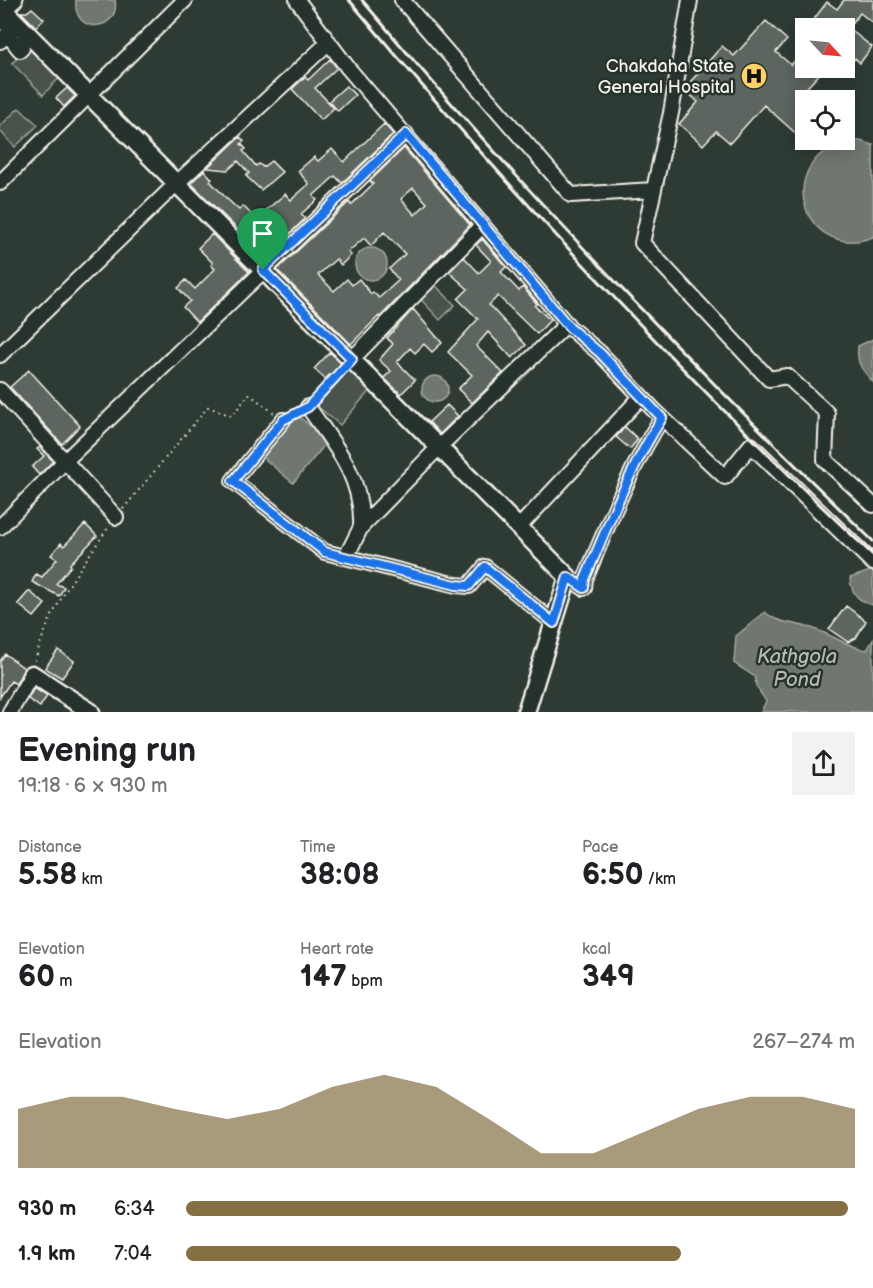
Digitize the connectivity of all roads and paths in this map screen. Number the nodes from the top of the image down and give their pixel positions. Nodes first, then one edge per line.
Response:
1 (185, 0) edge
2 (297, 0) edge
3 (402, 0) edge
4 (690, 0) edge
5 (4, 10) edge
6 (8, 37) edge
7 (329, 42) junction
8 (89, 96) junction
9 (406, 134) junction
10 (0, 183) edge
11 (176, 183) junction
12 (654, 190) junction
13 (483, 225) junction
14 (263, 270) junction
15 (567, 324) junction
16 (0, 355) edge
17 (352, 359) junction
18 (0, 390) edge
19 (641, 397) junction
20 (308, 407) joint
21 (662, 418) junction
22 (283, 420) joint
23 (439, 447) junction
24 (66, 460) junction
25 (873, 506) edge
26 (116, 517) junction
27 (0, 527) edge
28 (361, 527) junction
29 (519, 527) junction
30 (346, 557) junction
31 (873, 563) edge
32 (568, 577) junction
33 (554, 623) junction
34 (32, 674) junction
35 (10, 712) edge
36 (90, 712) edge
37 (526, 712) edge

1 - 8 street
2 - 7 street
3 - 12 street
4 - 12 street
5 - 6 street
5 - 8 main road
7 - 9 street
7 - 11 street
8 - 10 street
8 - 11 main road
9 - 13 street
9 - 14 street
11 - 14 main road
11 - 16 street
12 - 25 street
13 - 15 street
13 - 17 street
14 - 17 main road
14 - 24 street
15 - 19 street
15 - 23 street
17 - 20 path
17 - 23 main road
18 - 24 street
19 - 21 street
19 - 29 street
20 - 28 street
21 - 31 street
21 - 32 street
22 - 26 path
22 - 30 street
23 - 28 street
23 - 29 main road
24 - 26 street
24 - 27 street
26 - 34 path
28 - 30 street
29 - 32 main road
30 - 33 street
32 - 33 main road
33 - 37 main road
34 - 35 street
34 - 36 main road

